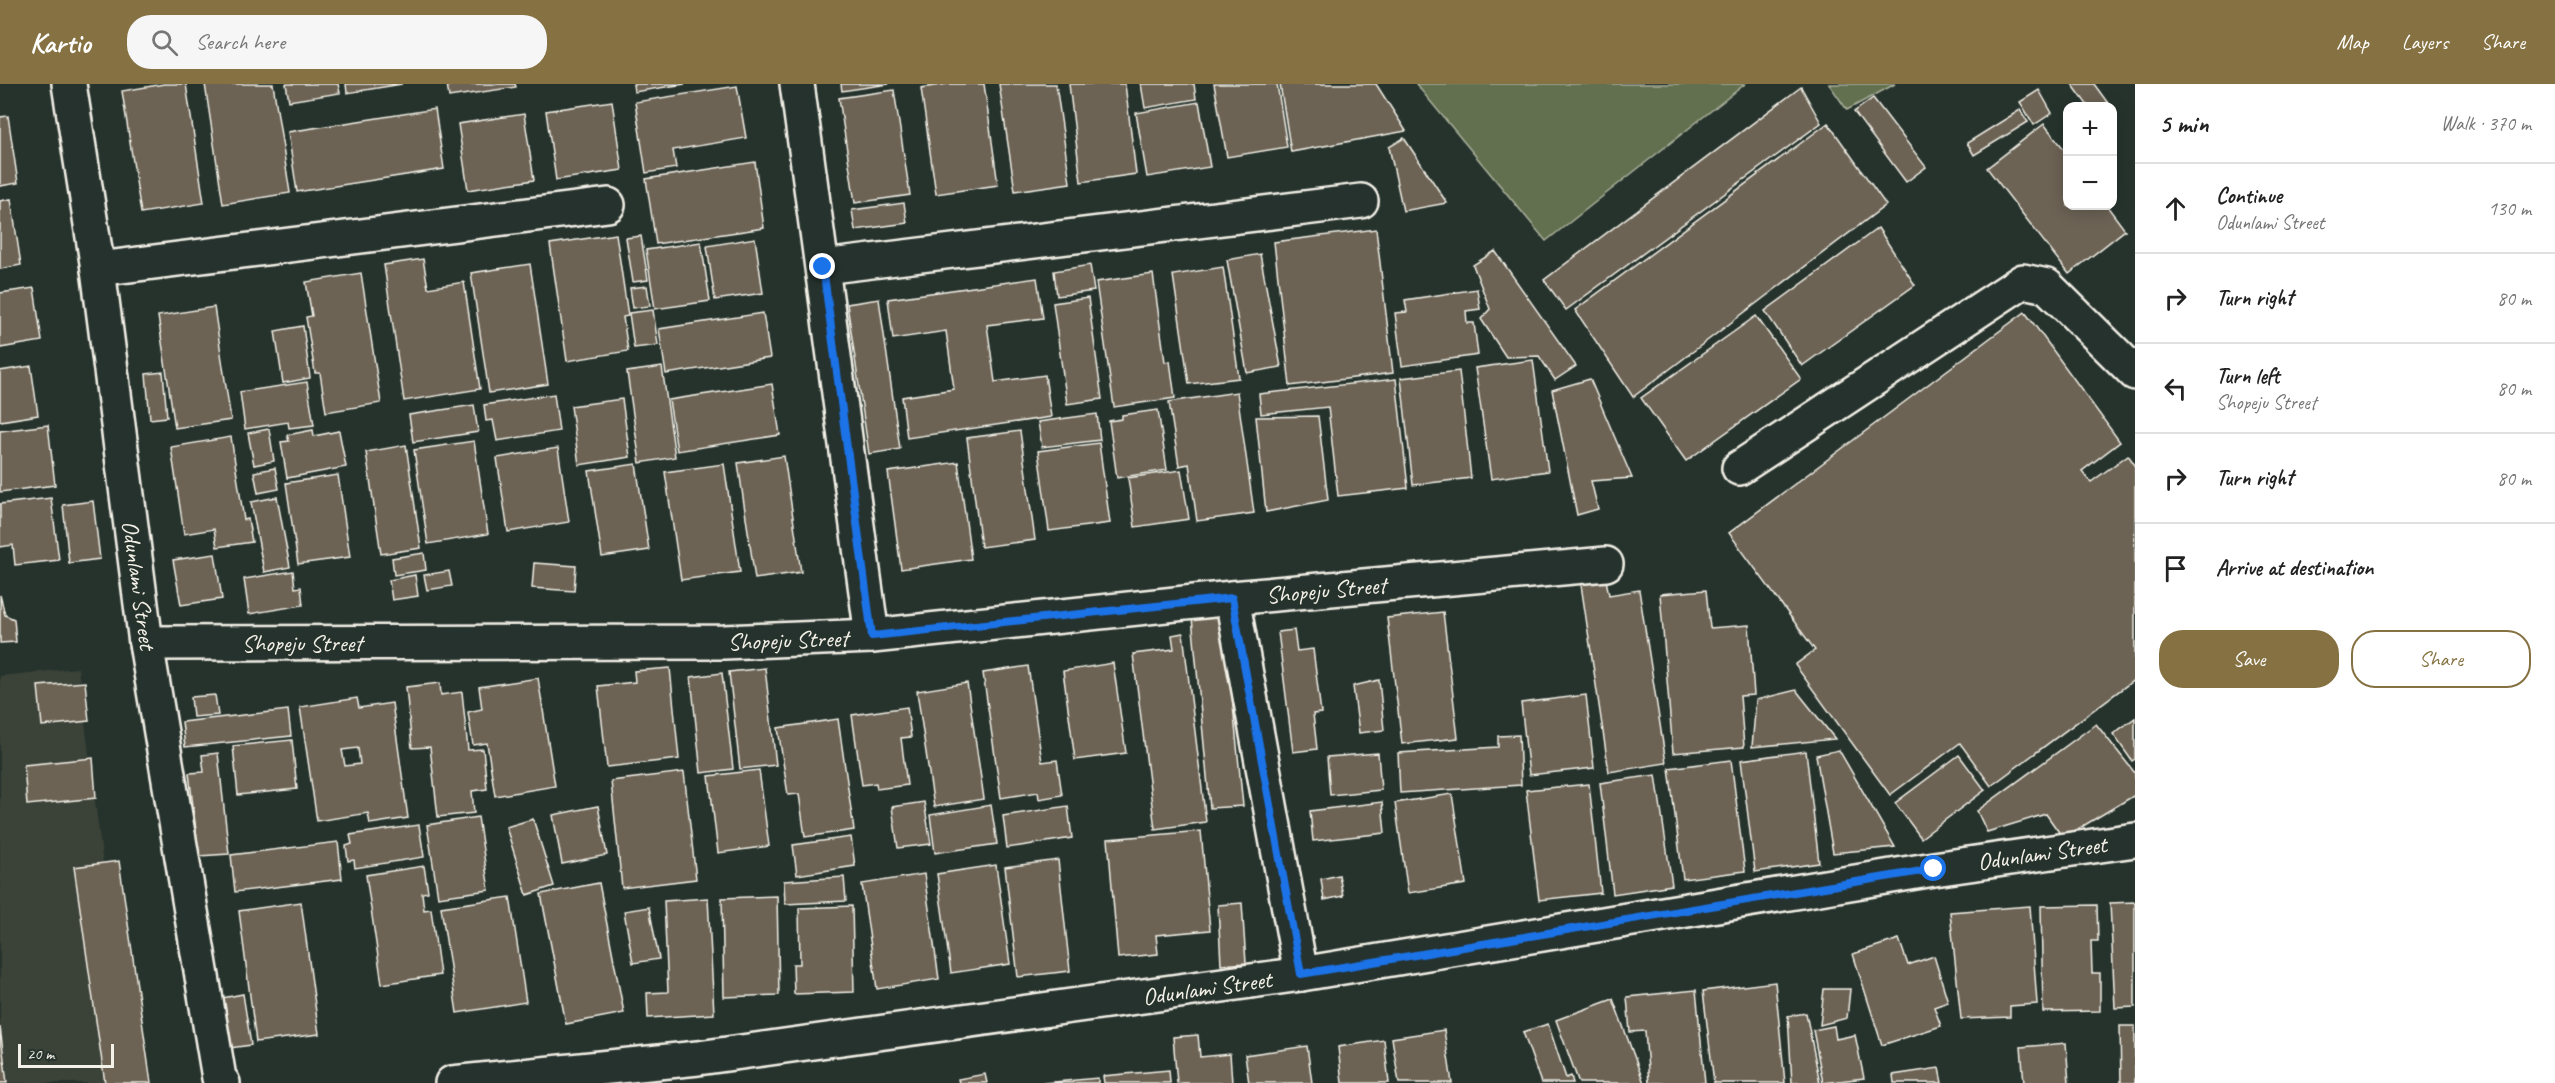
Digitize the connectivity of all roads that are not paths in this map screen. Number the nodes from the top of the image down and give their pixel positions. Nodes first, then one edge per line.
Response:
1 (69, 84) edge
2 (797, 84) edge
3 (1361, 201) dead end
4 (608, 205) dead end
5 (823, 267) junction
6 (98, 268) junction
7 (2135, 373) edge
8 (1738, 468) dead end
9 (1606, 564) dead end
10 (1232, 598) junction
11 (872, 636) junction
12 (147, 643) junction
13 (2135, 840) edge
14 (1301, 974) junction
15 (699, 1071) edge
16 (223, 1083) edge
17 (452, 1083) edge

1 - 6 street, Odunlami Street
2 - 5 street
3 - 5 street
4 - 6 street
5 - 11 street
6 - 12 street, Odunlami Street
7 - 8 street
9 - 10 street, Shopeju Street
10 - 11 street, Shopeju Street
10 - 14 street
11 - 12 street, Shopeju Street
12 - 16 street, Odunlami Street
13 - 14 street, Odunlami Street
14 - 15 street, Odunlami Street
15 - 17 street, Odunlami Street

